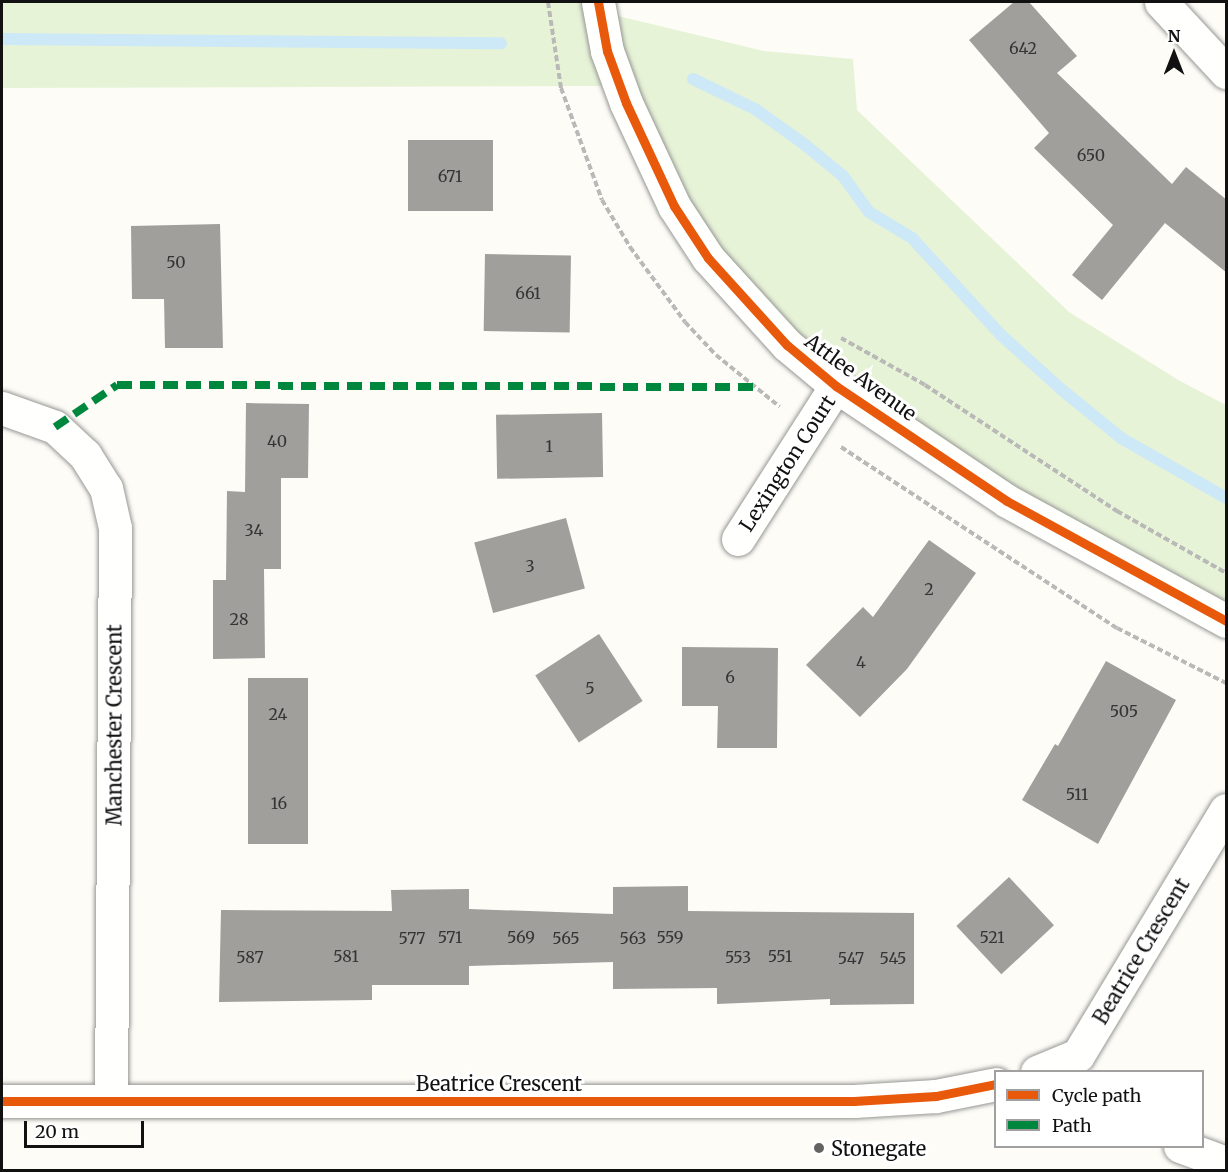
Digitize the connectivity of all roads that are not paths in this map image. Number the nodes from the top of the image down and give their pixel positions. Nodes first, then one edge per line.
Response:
1 (598, 2) edge
2 (1161, 2) edge
3 (1227, 72) edge
4 (836, 386) junction
5 (2, 408) edge
6 (738, 539) dead end
7 (1227, 621) edge
8 (1227, 810) edge
9 (1085, 1063) edge
10 (1043, 1070) edge
11 (994, 1084) edge
12 (111, 1100) junction
13 (2, 1101) edge
14 (1186, 1148) edge
15 (1227, 1163) edge

1 - 4 street, Attlee Avenue
2 - 3 street
4 - 6 street, Lexington Court
4 - 7 street, Attlee Avenue
5 - 12 street, Manchester Crescent
8 - 9 street, Beatrice Crescent
9 - 10 street, Beatrice Crescent
11 - 12 street, Beatrice Crescent
12 - 13 street, Beatrice Crescent
14 - 15 street

